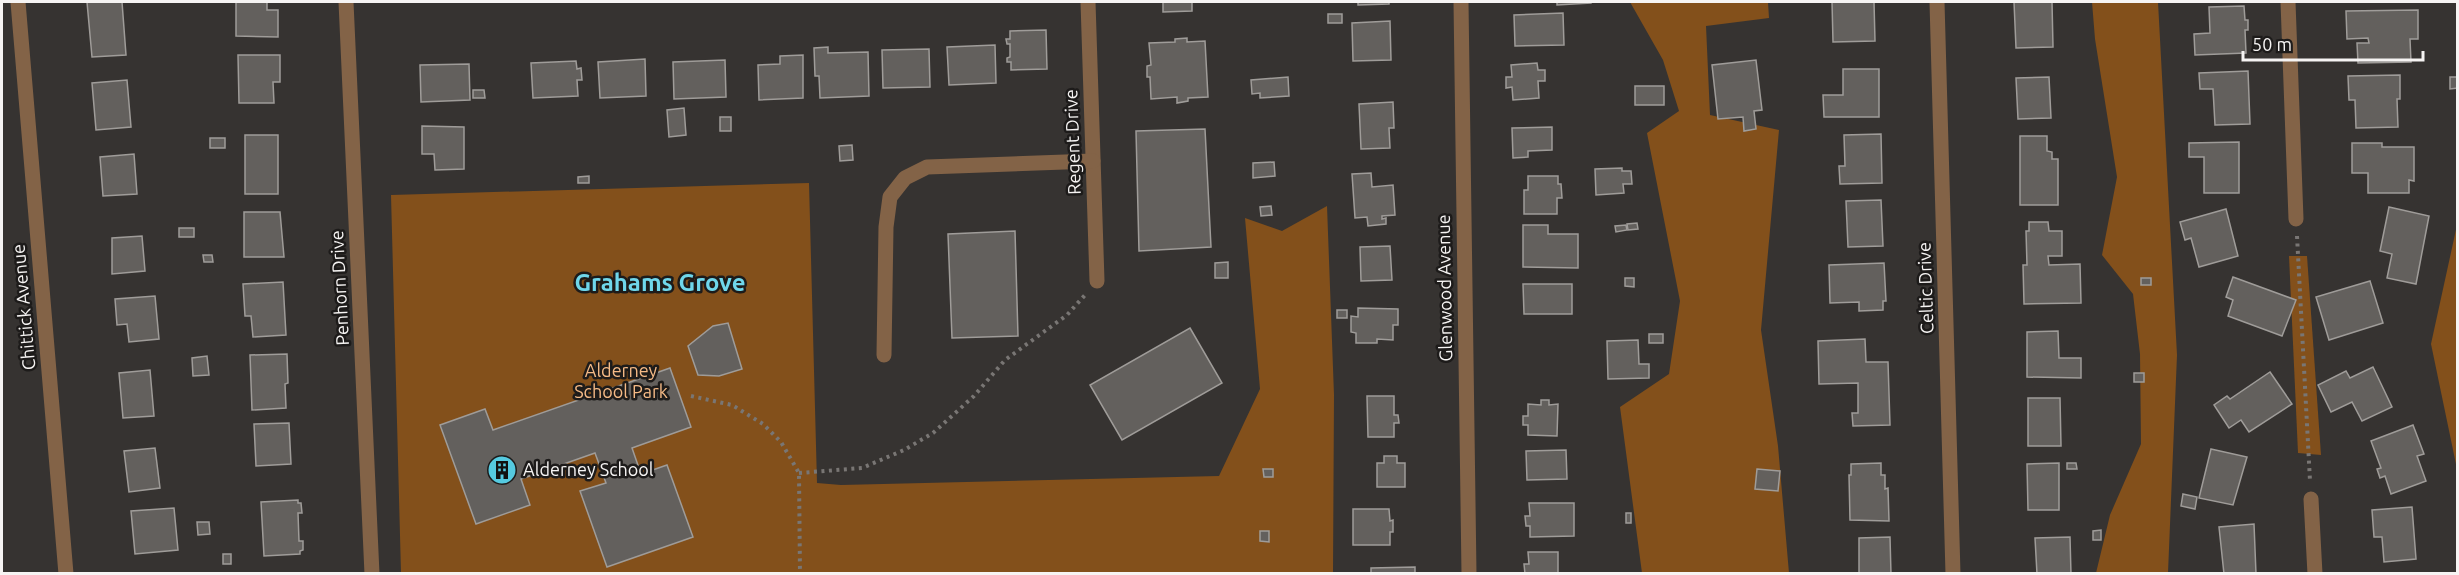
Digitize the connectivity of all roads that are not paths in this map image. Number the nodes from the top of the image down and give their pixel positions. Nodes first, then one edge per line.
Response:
1 (18, 2) edge
2 (346, 2) edge
3 (1088, 2) edge
4 (1461, 2) edge
5 (1937, 2) edge
6 (2288, 2) edge
7 (1093, 161) junction
8 (2296, 219) road end
9 (1097, 281) road end
10 (884, 355) dead end
11 (2311, 499) road end
12 (66, 573) edge
13 (372, 573) edge
14 (1469, 573) edge
15 (1953, 573) edge
16 (2315, 573) edge

1 - 12 street, Chittick Avenue
2 - 13 street, Penhorn Drive
3 - 7 street, Regent Drive
4 - 14 street, Glenwood Avenue
5 - 15 street, Celtic Drive
6 - 8 street
7 - 9 street, Regent Drive
7 - 10 street
11 - 16 street

